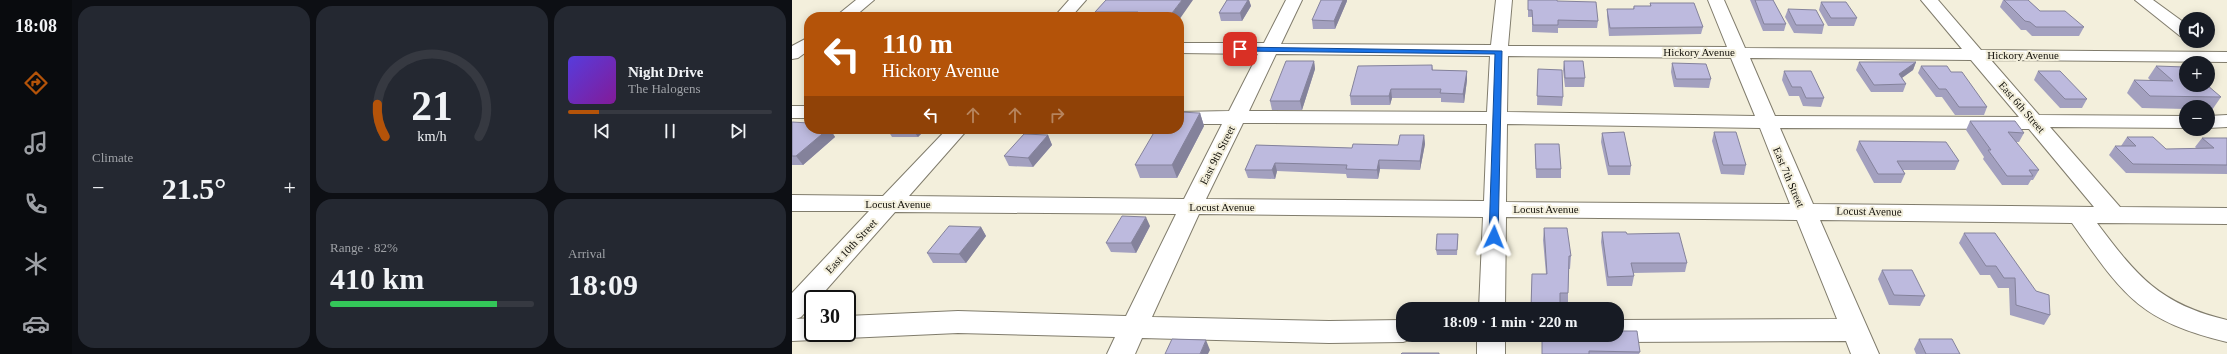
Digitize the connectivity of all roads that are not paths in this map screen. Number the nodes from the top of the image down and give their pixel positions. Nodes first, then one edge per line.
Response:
1 (866, 0) edge
2 (1078, 0) edge
3 (1294, 0) edge
4 (1504, 0) edge
5 (1716, 0) edge
6 (1930, 0) edge
7 (2143, 0) edge
8 (850, 12) edge
9 (1067, 12) edge
10 (2179, 27) edge
11 (1184, 48) edge
12 (2208, 48) edge
13 (1270, 49) junction
14 (1499, 52) junction
15 (1737, 52) junction
16 (1977, 55) junction
17 (2224, 59) edge
18 (792, 112) edge
19 (804, 112) edge
20 (1236, 117) junction
21 (1184, 118) edge
22 (1498, 118) junction
23 (2227, 121) edge
24 (1766, 122) junction
25 (2035, 122) junction
26 (2179, 122) edge
27 (2215, 122) edge
28 (953, 134) edge
29 (792, 203) edge
30 (891, 203) junction
31 (1191, 207) junction
32 (1495, 208) junction
33 (1803, 210) junction
34 (2078, 214) junction
35 (2114, 215) junction
36 (2227, 216) edge
37 (1492, 302) edge
38 (792, 310) edge
39 (1134, 326) junction
40 (856, 327) edge
41 (804, 329) edge
42 (792, 330) edge
43 (1854, 330) junction
44 (1396, 331) edge
45 (1624, 331) edge
46 (2227, 331) edge
47 (1491, 342) edge
48 (1121, 354) edge
49 (1491, 354) edge
50 (1864, 354) edge

1 - 8 street
2 - 9 street
3 - 13 street, East 9th Street
4 - 14 street
5 - 15 street, East 7th Street
6 - 16 street, East 6th Street
7 - 10 street
11 - 13 street, Hickory Avenue
12 - 17 street
13 - 14 street, Hickory Avenue
13 - 20 street, East 9th Street
14 - 15 street, Hickory Avenue
14 - 22 street
15 - 16 street, Hickory Avenue
15 - 24 street, East 7th Street
16 - 17 street, Hickory Avenue
16 - 25 street, East 6th Street
18 - 19 street
20 - 21 street
20 - 22 street
20 - 31 street, East 9th Street
22 - 24 street
22 - 32 street
23 - 27 street
24 - 25 street
24 - 33 street, East 7th Street
25 - 26 street
25 - 35 street, East 6th Street
28 - 30 street, East 10th Street
29 - 30 street, Locust Avenue
30 - 31 street, Locust Avenue
30 - 38 street, East 10th Street
31 - 32 street, Locust Avenue
31 - 39 street, East 9th Street
32 - 33 street, Locust Avenue
32 - 37 street
33 - 34 street, Locust Avenue
33 - 43 street, East 7th Street
34 - 35 street, Locust Avenue
34 - 46 street
35 - 36 street, Locust Avenue
39 - 40 street
39 - 44 street
39 - 48 street, East 9th Street
41 - 42 street
43 - 45 street
43 - 50 street, East 7th Street
47 - 49 street

